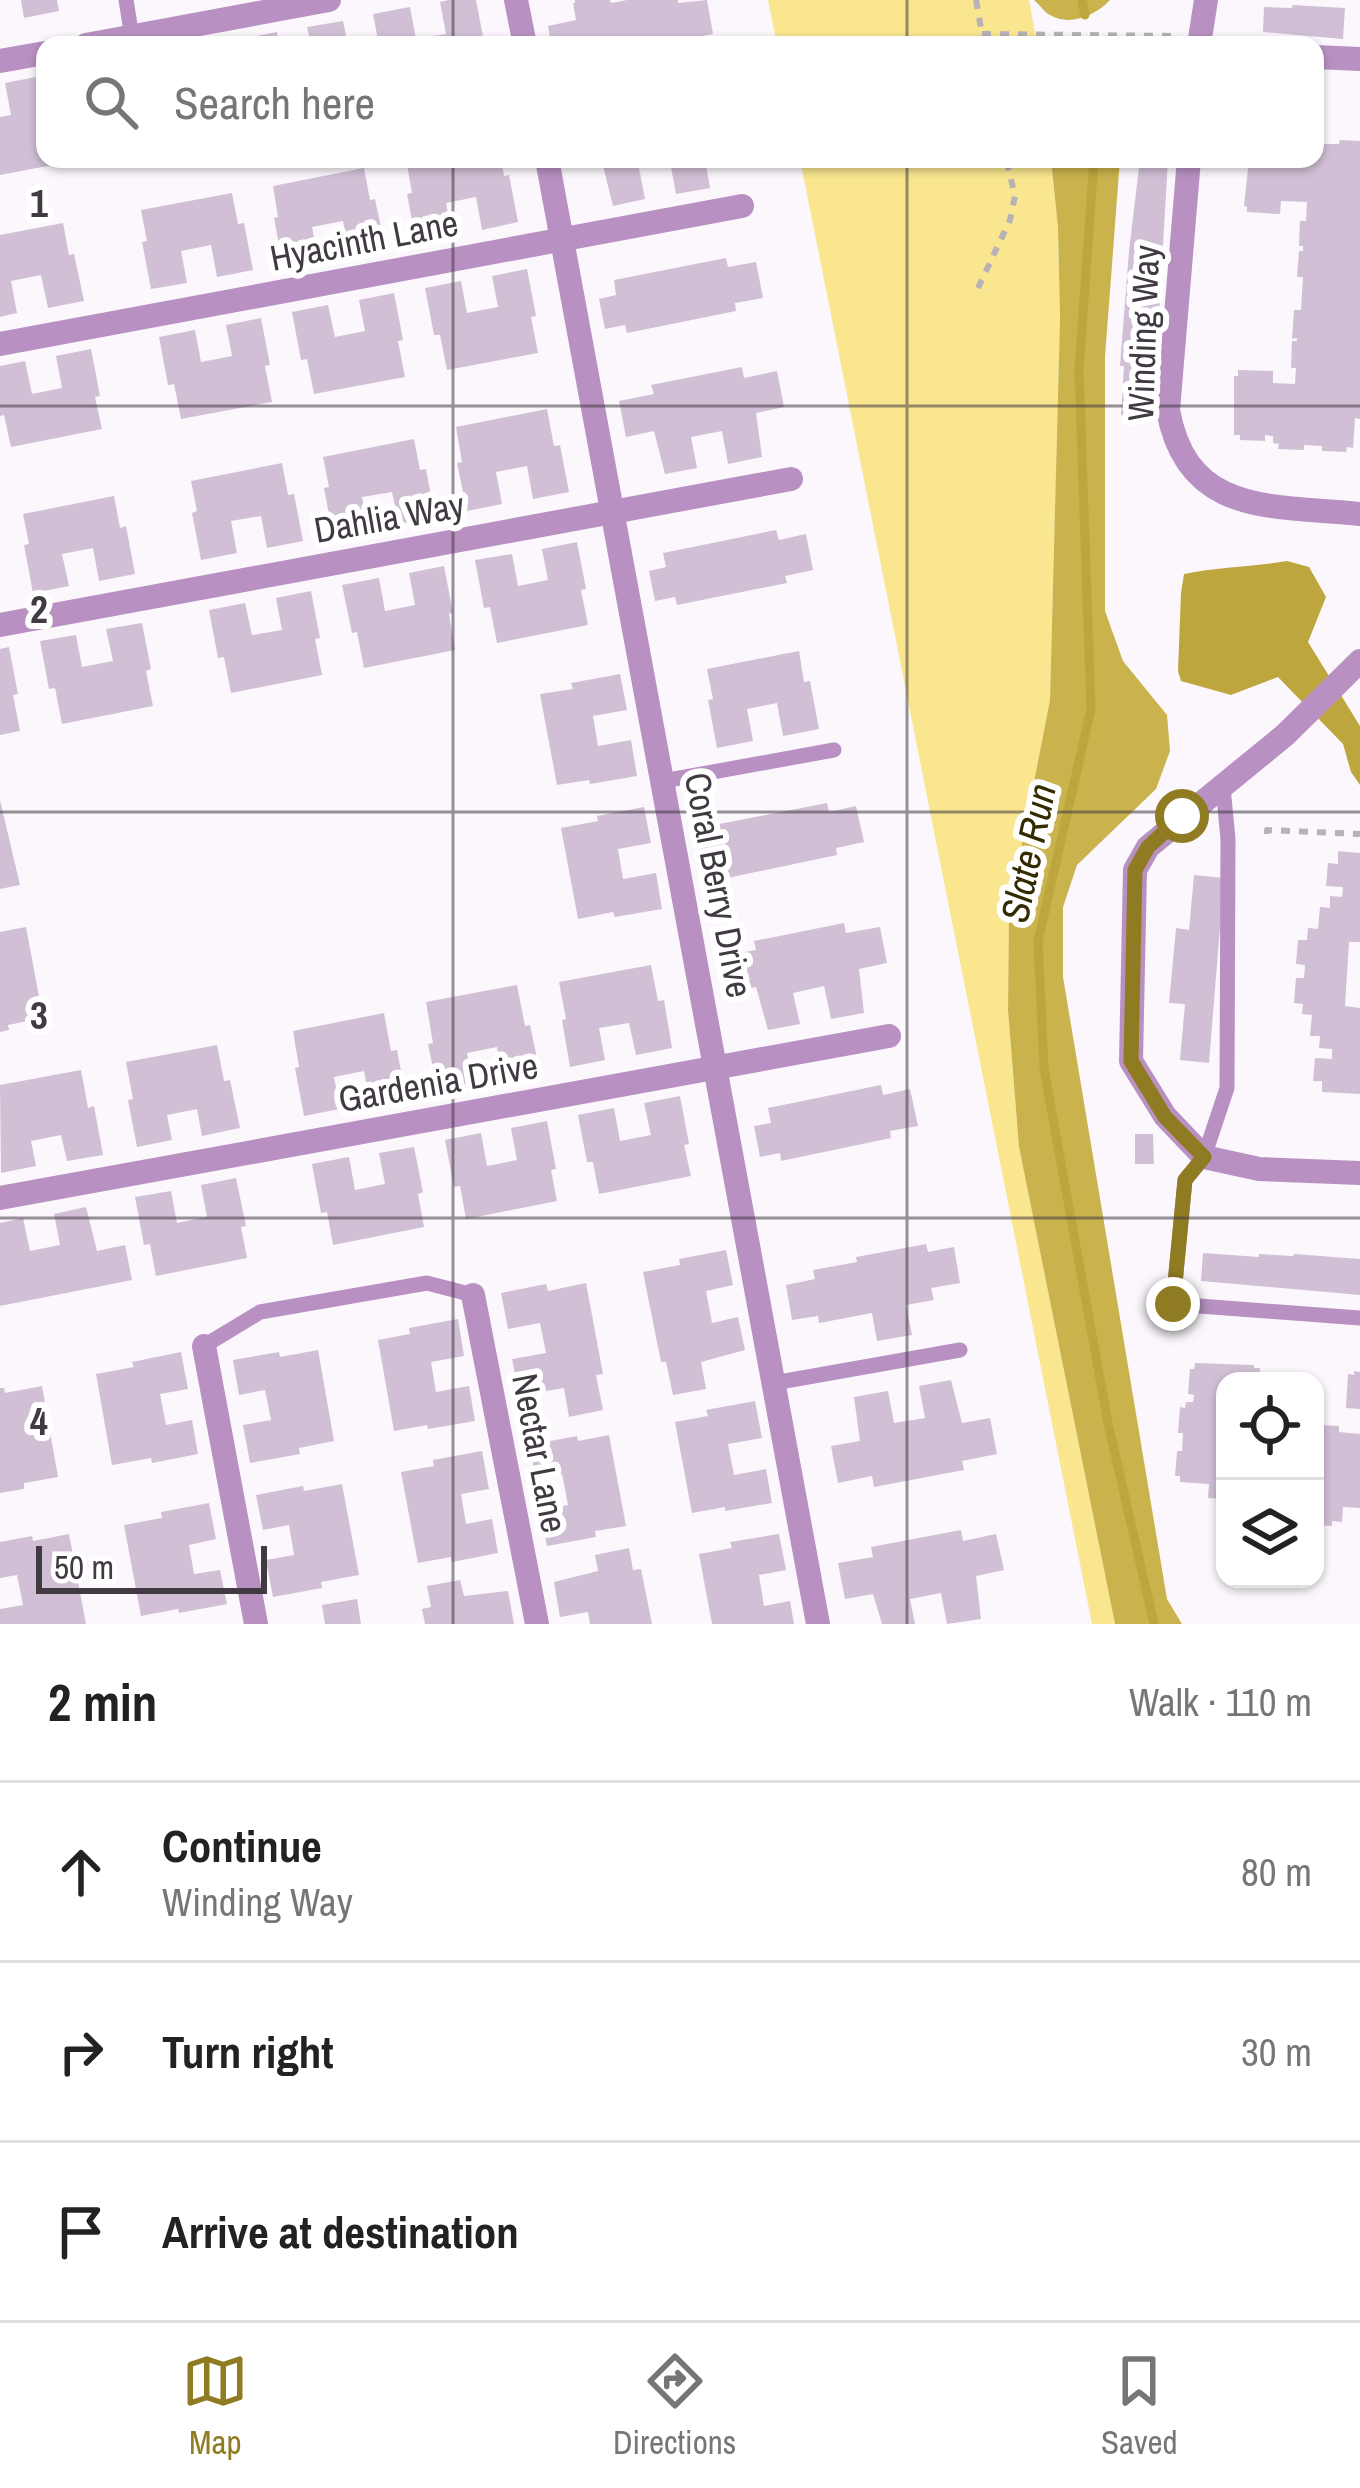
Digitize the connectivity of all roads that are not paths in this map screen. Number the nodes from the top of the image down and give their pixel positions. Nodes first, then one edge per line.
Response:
1 (126, 0) edge
2 (329, 0) edge
3 (516, 0) edge
4 (1206, 0) edge
5 (131, 36) edge
6 (136, 36) edge
7 (523, 36) edge
8 (1200, 36) edge
9 (36, 54) edge
10 (1324, 57) edge
11 (1360, 59) edge
12 (0, 61) edge
13 (549, 168) edge
14 (1188, 168) edge
15 (742, 206) dead end
16 (563, 240) junction
17 (0, 344) edge
18 (791, 479) dead end
19 (613, 512) junction
20 (1360, 514) edge
21 (0, 625) edge
22 (1357, 664) edge
23 (834, 750) dead end
24 (663, 781) junction
25 (1222, 787) junction
26 (890, 1036) dead end
27 (716, 1068) junction
28 (1204, 1157) junction
29 (1360, 1173) edge
30 (0, 1198) edge
31 (473, 1295) joint
32 (1360, 1318) edge
33 (204, 1346) joint
34 (960, 1350) dead end
35 (774, 1383) junction
36 (256, 1624) edge
37 (537, 1624) edge
38 (818, 1624) edge

1 - 5 lane
2 - 6 street
3 - 7 street
4 - 8 street
9 - 12 street
10 - 11 street
13 - 16 street, Coral Berry Drive
14 - 20 street, Winding Way
15 - 16 street, Hyacinth Lane
16 - 17 street, Hyacinth Lane
16 - 19 street, Coral Berry Drive
18 - 19 street, Dahlia Way
19 - 21 street, Dahlia Way
19 - 24 street, Coral Berry Drive
22 - 25 street
23 - 24 lane
24 - 27 street, Coral Berry Drive
25 - 28 lane
25 - 28 street
26 - 27 street, Gardenia Drive
27 - 30 street, Gardenia Drive
27 - 35 street, Coral Berry Drive
28 - 29 street
28 - 32 lane
31 - 33 lane
31 - 37 street, Nectar Lane
33 - 36 street
34 - 35 lane
35 - 38 street, Coral Berry Drive

